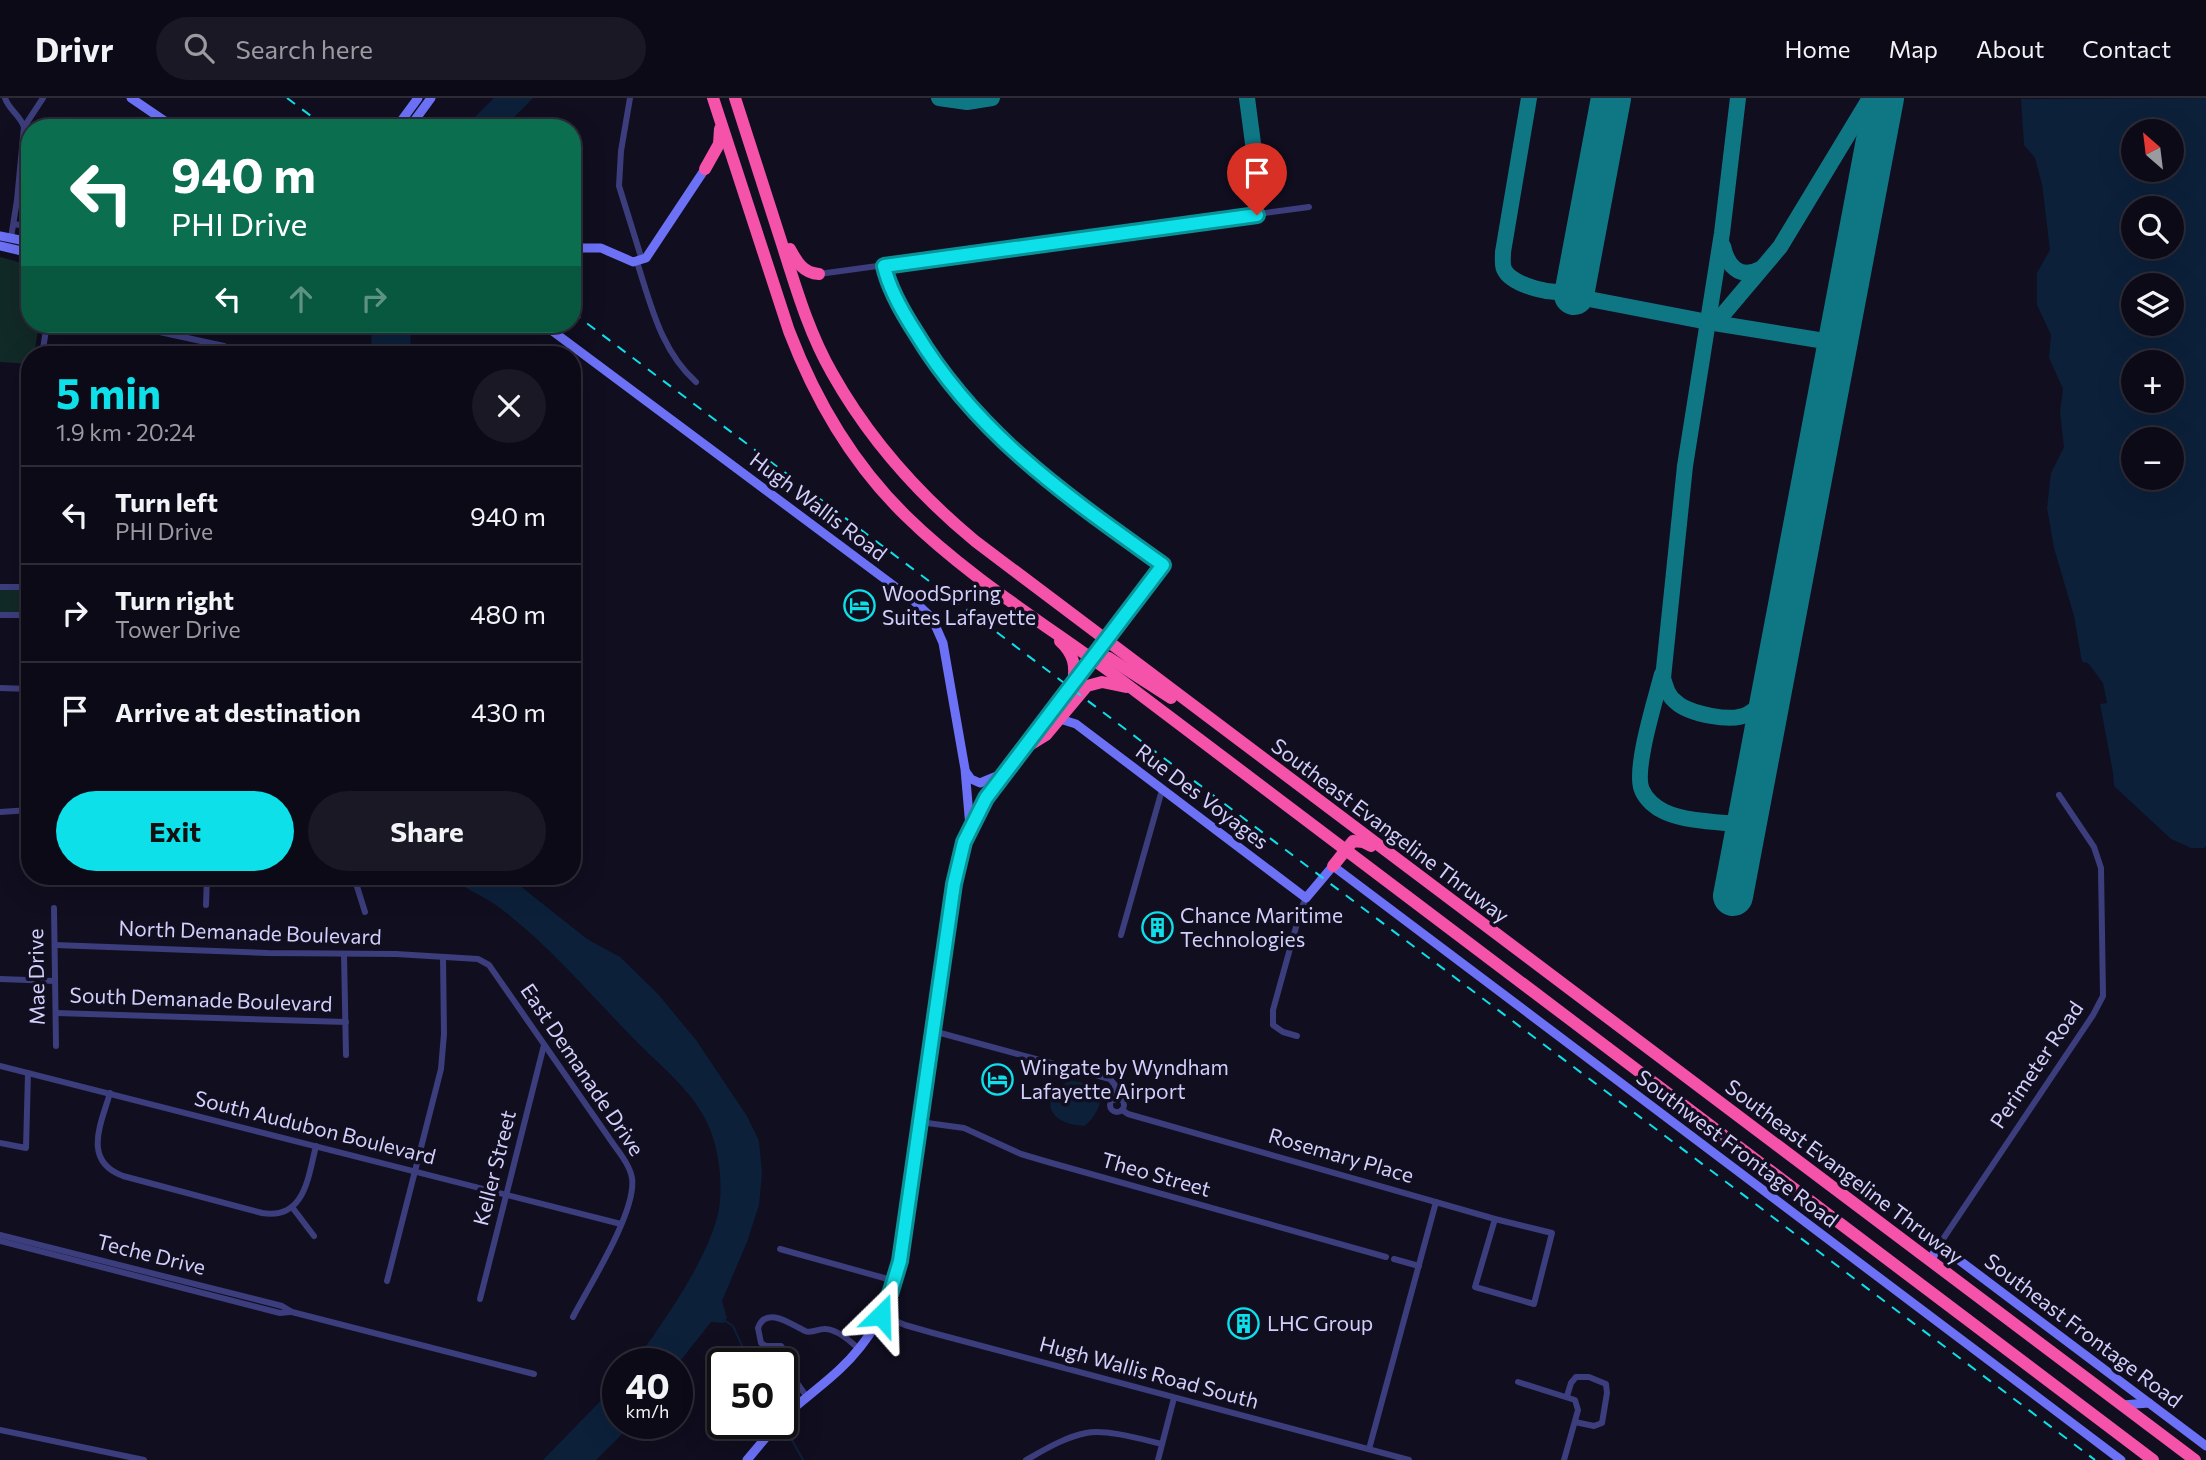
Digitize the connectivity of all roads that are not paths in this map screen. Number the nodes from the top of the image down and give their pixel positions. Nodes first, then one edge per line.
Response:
1 (5, 98) edge
2 (43, 98) edge
3 (131, 98) edge
4 (418, 98) edge
5 (431, 98) edge
6 (630, 98) edge
7 (735, 98) edge
8 (714, 101) edge
9 (21, 119) edge
10 (29, 119) edge
11 (160, 119) edge
12 (403, 119) edge
13 (416, 119) edge
14 (21, 165) edge
15 (705, 169) junction
16 (736, 169) junction
17 (1309, 207) dead end
18 (772, 212) junction
19 (14, 224) junction
20 (21, 225) edge
21 (0, 236) edge
22 (11, 238) junction
23 (21, 241) edge
24 (4, 247) edge
25 (581, 248) edge
26 (787, 260) junction
27 (639, 261) junction
28 (767, 261) junction
29 (884, 266) junction
30 (819, 274) junction
31 (794, 282) junction
32 (164, 333) edge
33 (555, 333) edge
34 (224, 346) dead end
35 (572, 346) edge
36 (581, 352) edge
37 (696, 382) dead end
38 (1163, 565) joint
39 (0, 587) edge
40 (21, 587) edge
41 (1029, 613) junction
42 (0, 615) edge
43 (21, 615) edge
44 (1098, 650) junction
45 (1073, 683) junction
46 (1129, 687) junction
47 (0, 688) edge
48 (21, 689) edge
49 (1069, 708) junction
50 (1060, 719) junction
51 (1213, 722) junction
52 (1076, 724) junction
53 (1025, 748) junction
54 (965, 769) junction
55 (1006, 772) junction
56 (1162, 790) junction
57 (2059, 795) dead end
58 (21, 811) edge
59 (0, 812) edge
60 (970, 828) junction
61 (1344, 850) junction
62 (1384, 850) junction
63 (1333, 866) junction
64 (1365, 866) junction
65 (207, 885) edge
66 (357, 885) edge
67 (1306, 898) junction
68 (206, 905) dead end
69 (54, 908) dead end
70 (365, 912) dead end
71 (1121, 935) dead end
72 (55, 945) junction
73 (344, 954) junction
74 (443, 957) junction
75 (0, 979) edge
76 (55, 981) junction
77 (55, 1013) junction
78 (346, 1022) junction
79 (933, 1031) junction
80 (1297, 1036) dead end
81 (544, 1045) junction
82 (56, 1046) dead end
83 (346, 1055) dead end
84 (0, 1066) edge
85 (29, 1073) junction
86 (110, 1093) junction
87 (920, 1122) junction
88 (0, 1143) edge
89 (316, 1146) junction
90 (415, 1172) junction
91 (506, 1195) junction
92 (1436, 1202) junction
93 (292, 1208) junction
94 (1495, 1219) junction
95 (621, 1224) junction
96 (0, 1235) edge
97 (314, 1236) dead end
98 (0, 1241) edge
99 (1938, 1245) junction
100 (780, 1249) dead end
101 (1876, 1251) junction
102 (1386, 1257) dead end
103 (1394, 1259) dead end
104 (92, 1261) junction
105 (1930, 1261) junction
106 (1419, 1266) junction
107 (387, 1281) dead end
108 (895, 1281) junction
109 (480, 1299) dead end
110 (881, 1315) junction
111 (573, 1317) dead end
112 (859, 1349) junction
113 (2060, 1359) junction
114 (2023, 1362) junction
115 (534, 1374) dead end
116 (1518, 1382) dead end
117 (1567, 1395) junction
118 (807, 1398) junction
119 (1174, 1398) junction
120 (2149, 1402) junction
121 (798, 1405) edge
122 (2122, 1405) junction
123 (1575, 1422) junction
124 (0, 1430) edge
125 (764, 1439) edge
126 (1162, 1444) junction
127 (2206, 1446) edge
128 (1369, 1449) junction
129 (144, 1460) edge
130 (747, 1460) edge
131 (1026, 1460) edge
132 (1158, 1460) edge
133 (1409, 1460) edge
134 (1564, 1460) edge
135 (2121, 1460) edge
136 (2153, 1460) edge
137 (2195, 1460) edge

1 - 9 street
2 - 10 street
3 - 11 main road
4 - 12 main road
5 - 13 main road
6 - 27 street
7 - 18 highway, Southeast Evangeline Thruway
8 - 15 highway
8 - 16 highway
14 - 19 street
15 - 16 highway
15 - 27 main road
16 - 28 highway
17 - 29 street
18 - 26 highway, Southeast Evangeline Thruway
18 - 30 highway
19 - 20 street
19 - 22 street
21 - 22 main road
22 - 23 main road
22 - 24 main road
25 - 27 main road
26 - 28 highway
26 - 31 highway, Southeast Evangeline Thruway
27 - 37 street
28 - 31 highway
28 - 41 highway
29 - 30 street
29 - 38 street
30 - 31 highway
31 - 44 highway, Southeast Evangeline Thruway
32 - 34 street
33 - 35 main road, Hugh Wallis Road
36 - 54 main road, Hugh Wallis Road
38 - 44 main road
39 - 40 street
41 - 44 highway
41 - 45 highway
42 - 43 street
44 - 45 main road
44 - 46 highway
44 - 51 highway, Southeast Evangeline Thruway
44 - 51 highway
45 - 53 main road
46 - 49 highway
46 - 61 highway
47 - 48 street
49 - 50 highway
49 - 52 main road
50 - 52 main road
50 - 53 highway
51 - 62 highway, Southeast Evangeline Thruway
52 - 56 main road, Rue Des Voyages
53 - 55 main road
54 - 55 main road
54 - 60 main road, Hugh Wallis Road
55 - 60 main road
56 - 67 main road, Rue Des Voyages
56 - 71 street
57 - 99 street, Perimeter Road
58 - 59 street
60 - 79 main road
61 - 62 highway
61 - 63 highway
61 - 64 highway
62 - 105 highway, Southeast Evangeline Thruway
63 - 64 highway
63 - 67 main road
63 - 135 main road, Southwest Frontage Road
64 - 101 highway
65 - 68 street
66 - 70 street
67 - 80 street
69 - 72 street, Mae Drive
72 - 73 street, North Demanade Boulevard
72 - 76 street, Mae Drive
73 - 74 street, North Demanade Boulevard
73 - 78 street
74 - 81 street, East Demanade Drive
74 - 90 street
75 - 76 street
76 - 77 street, Mae Drive
77 - 78 street, South Demanade Boulevard
77 - 82 street, Mae Drive
78 - 83 street
79 - 87 main road
79 - 92 street, Rosemary Place
81 - 91 street, Keller Street
81 - 95 street, East Demanade Drive
84 - 85 street, South Audubon Boulevard
85 - 86 street, South Audubon Boulevard
85 - 88 street
86 - 89 street, South Audubon Boulevard
86 - 93 street
87 - 102 street, Theo Street
87 - 108 main road
89 - 90 street, South Audubon Boulevard
89 - 93 street
90 - 91 street, South Audubon Boulevard
90 - 107 street
91 - 95 street, South Audubon Boulevard
91 - 109 street, Keller Street
92 - 94 street, Rosemary Place
92 - 106 street
93 - 97 street
94 - 94 street, Rosemary Place
95 - 111 street, East Demanade Drive
96 - 104 street, Teche Drive
98 - 104 street, Teche Drive
99 - 105 main road, Perimeter Road
99 - 120 main road, Southeast Frontage Road
100 - 108 street
101 - 105 highway
101 - 114 highway
103 - 106 street
104 - 115 street, Teche Drive
105 - 113 highway, Southeast Evangeline Thruway
106 - 128 street
108 - 110 main road
110 - 112 main road
110 - 119 street, Hugh Wallis Road South
112 - 118 main road
112 - 118 street
113 - 114 highway
113 - 122 highway, Southeast Evangeline Thruway
114 - 136 highway
116 - 117 street
117 - 123 street
117 - 123 street
118 - 121 main road
119 - 126 street
119 - 128 street, Hugh Wallis Road South
120 - 122 main road
120 - 127 main road, Southeast Frontage Road
122 - 137 highway, Southeast Evangeline Thruway
123 - 134 street
124 - 129 street
125 - 130 main road
126 - 131 street
126 - 132 street
128 - 133 street, Hugh Wallis Road South

